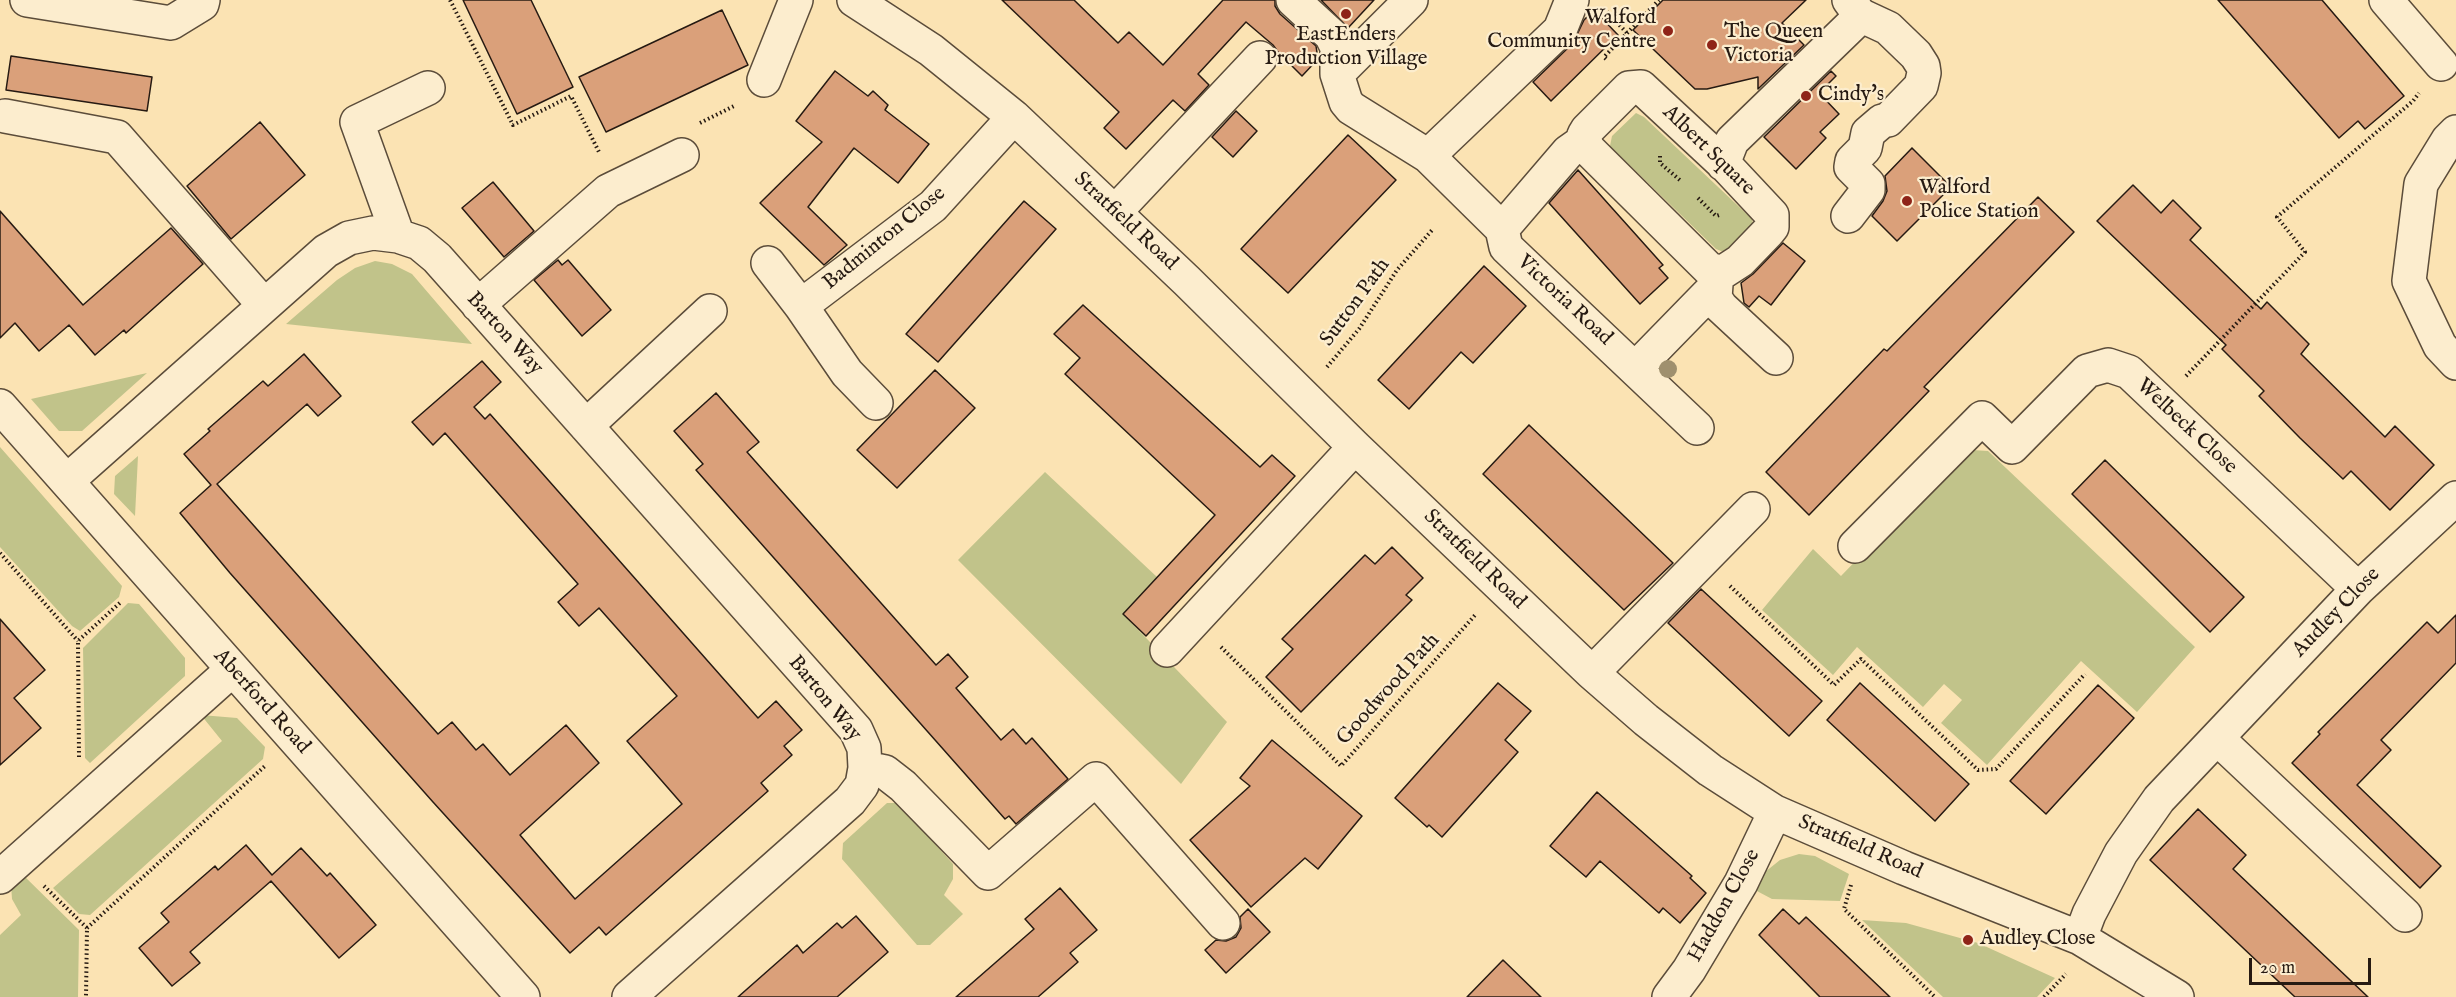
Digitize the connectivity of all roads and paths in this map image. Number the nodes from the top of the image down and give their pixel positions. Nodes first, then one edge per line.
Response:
1 (27, 0) edge
2 (203, 0) edge
3 (450, 0) edge
4 (796, 0) edge
5 (854, 0) edge
6 (1293, 0) edge
7 (1411, 0) edge
8 (1572, 0) edge
9 (1659, 0) edge
10 (2386, 0) edge
11 (1855, 8) edge
12 (1606, 9) dead end
13 (1627, 33) junction
14 (1260, 58) dead end
15 (2441, 64) joint
16 (1337, 74) junction
17 (764, 80) dead end
18 (428, 88) dead end
19 (1629, 88) junction
20 (5, 116) dead end
21 (1014, 117) junction
22 (2456, 132) edge
23 (1585, 140) junction
24 (682, 155) dead end
25 (1428, 156) junction
26 (1716, 171) junction
27 (617, 187) junction
28 (1671, 210) junction
29 (1115, 212) junction
30 (1848, 216) dead end
31 (1502, 229) junction
32 (1433, 230) dead end
33 (398, 236) junction
34 (768, 263) dead end
35 (1716, 280) junction
36 (264, 305) junction
37 (478, 305) junction
38 (801, 306) junction
39 (710, 310) dead end
40 (1776, 358) dead end
41 (2456, 363) edge
42 (1636, 368) junction
43 (1303, 395) junction
44 (2161, 402) junction
45 (876, 403) dead end
46 (0, 406) edge
47 (586, 426) junction
48 (1697, 428) dead end
49 (1355, 447) junction
50 (67, 482) junction
51 (2456, 498) edge
52 (1753, 509) dead end
53 (1855, 546) dead end
54 (0, 553) edge
55 (1703, 561) junction
56 (150, 577) junction
57 (1500, 586) junction
58 (2358, 589) junction
59 (1195, 621) junction
60 (78, 641) junction
61 (1167, 650) dead end
62 (232, 670) junction
63 (1592, 673) junction
64 (2085, 674) dead end
65 (294, 739) junction
66 (2217, 739) junction
67 (865, 768) junction
68 (79, 805) junction
69 (1775, 812) junction
70 (1861, 849) junction
71 (9, 868) edge
72 (2405, 915) dead end
73 (1223, 923) dead end
74 (87, 928) junction
75 (2080, 938) junction
76 (86, 997) edge
77 (523, 997) edge
78 (629, 997) edge
79 (1669, 997) edge
80 (1935, 997) edge
81 (2177, 997) edge

1 - 2 street
3 - 27 path
4 - 17 street
5 - 21 street, Stratfield Road
6 - 16 street, Victoria Road
7 - 16 street
8 - 25 street
9 - 13 path
10 - 15 street
11 - 26 street
11 - 30 street
12 - 13 path
13 - 19 path
14 - 29 street
15 - 44 path
16 - 25 street, Victoria Road
18 - 33 street
19 - 23 street
19 - 26 street, Albert Square
20 - 36 street
21 - 29 street, Stratfield Road
21 - 38 street, Badminton Close
22 - 41 street
23 - 28 street
23 - 31 street
24 - 27 street
25 - 31 street, Victoria Road
26 - 28 path
26 - 28 path
26 - 35 street, Albert Square
27 - 37 street
28 - 35 street
29 - 43 street, Stratfield Road
31 - 42 street, Victoria Road
32 - 43 path, Sutton Path
33 - 36 street, Barton Way
33 - 37 street, Barton Way
34 - 38 street
35 - 40 street
35 - 42 street
36 - 50 street, Barton Way
37 - 47 street, Barton Way
38 - 45 street
39 - 47 street
42 - 48 street, Victoria Road
43 - 49 street, Stratfield Road
44 - 53 street, Welbeck Close
44 - 58 street, Welbeck Close
46 - 50 street, Aberford Road
47 - 67 street, Barton Way
49 - 57 street, Stratfield Road
49 - 59 street
50 - 56 street, Aberford Road
51 - 58 street, Audley Close
52 - 55 street
54 - 60 path
55 - 63 street
55 - 64 path
56 - 60 path
56 - 62 street, Aberford Road
57 - 59 path, Goodwood Path
57 - 63 street, Stratfield Road
58 - 66 street, Audley Close
59 - 61 street
60 - 68 path
62 - 65 street, Aberford Road
62 - 68 street
63 - 69 street, Stratfield Road
65 - 74 path
65 - 77 street, Aberford Road
66 - 72 street
66 - 75 street, Audley Close
67 - 73 street, Barton Way
67 - 78 street, Barton Way
68 - 71 street
69 - 70 street, Stratfield Road
69 - 79 street, Haddon Close
70 - 75 street, Stratfield Road
70 - 80 path
71 - 74 path
74 - 76 path
75 - 81 street, Stratfield Road

